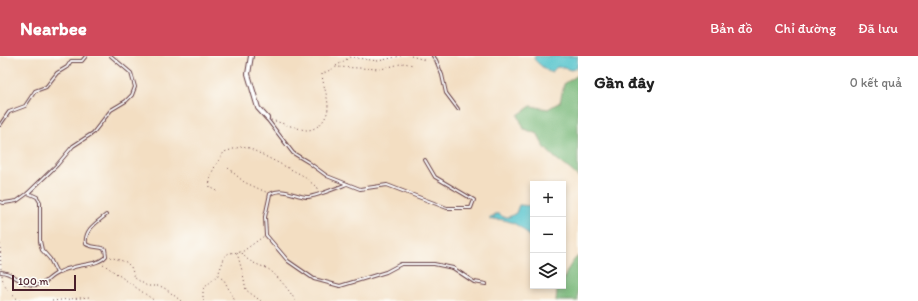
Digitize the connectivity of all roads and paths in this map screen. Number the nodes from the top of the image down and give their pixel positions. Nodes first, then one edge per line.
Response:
1 (86, 56) edge
2 (111, 56) edge
3 (251, 56) edge
4 (401, 56) edge
5 (411, 56) edge
6 (433, 56) edge
7 (351, 57) edge
8 (425, 60) dead end
9 (413, 65) dead end
10 (336, 67) junction
11 (458, 109) dead end
12 (266, 118) junction
13 (0, 125) edge
14 (425, 160) dead end
15 (228, 168) dead end
16 (347, 184) junction
17 (217, 191) dead end
18 (322, 192) junction
19 (28, 193) junction
20 (270, 194) junction
21 (0, 202) edge
22 (106, 215) dead end
23 (266, 235) junction
24 (0, 244) edge
25 (242, 252) junction
26 (237, 253) junction
27 (106, 256) junction
28 (99, 261) junction
29 (1, 272) junction
30 (57, 273) junction
31 (218, 276) junction
32 (486, 284) dead end
33 (89, 297) dead end
34 (20, 301) edge
35 (52, 301) edge
36 (155, 301) edge
37 (181, 301) edge
38 (203, 301) edge
39 (236, 301) edge
40 (261, 301) edge
41 (295, 301) edge

1 - 13 lane
2 - 19 lane
3 - 12 street
4 - 7 path
5 - 8 path
6 - 11 lane
7 - 10 path
9 - 10 path
10 - 12 path
12 - 16 lane
14 - 16 lane
15 - 20 path
16 - 18 lane
17 - 18 path
18 - 20 lane
19 - 21 lane
19 - 30 lane
20 - 23 lane
22 - 27 lane
23 - 25 path
23 - 32 lane
24 - 29 path
25 - 26 path
25 - 41 path
26 - 31 path
26 - 40 path
27 - 28 lane
27 - 37 path
28 - 30 lane
28 - 36 path
29 - 30 lane
29 - 34 path
31 - 38 path
31 - 39 path
33 - 35 path

